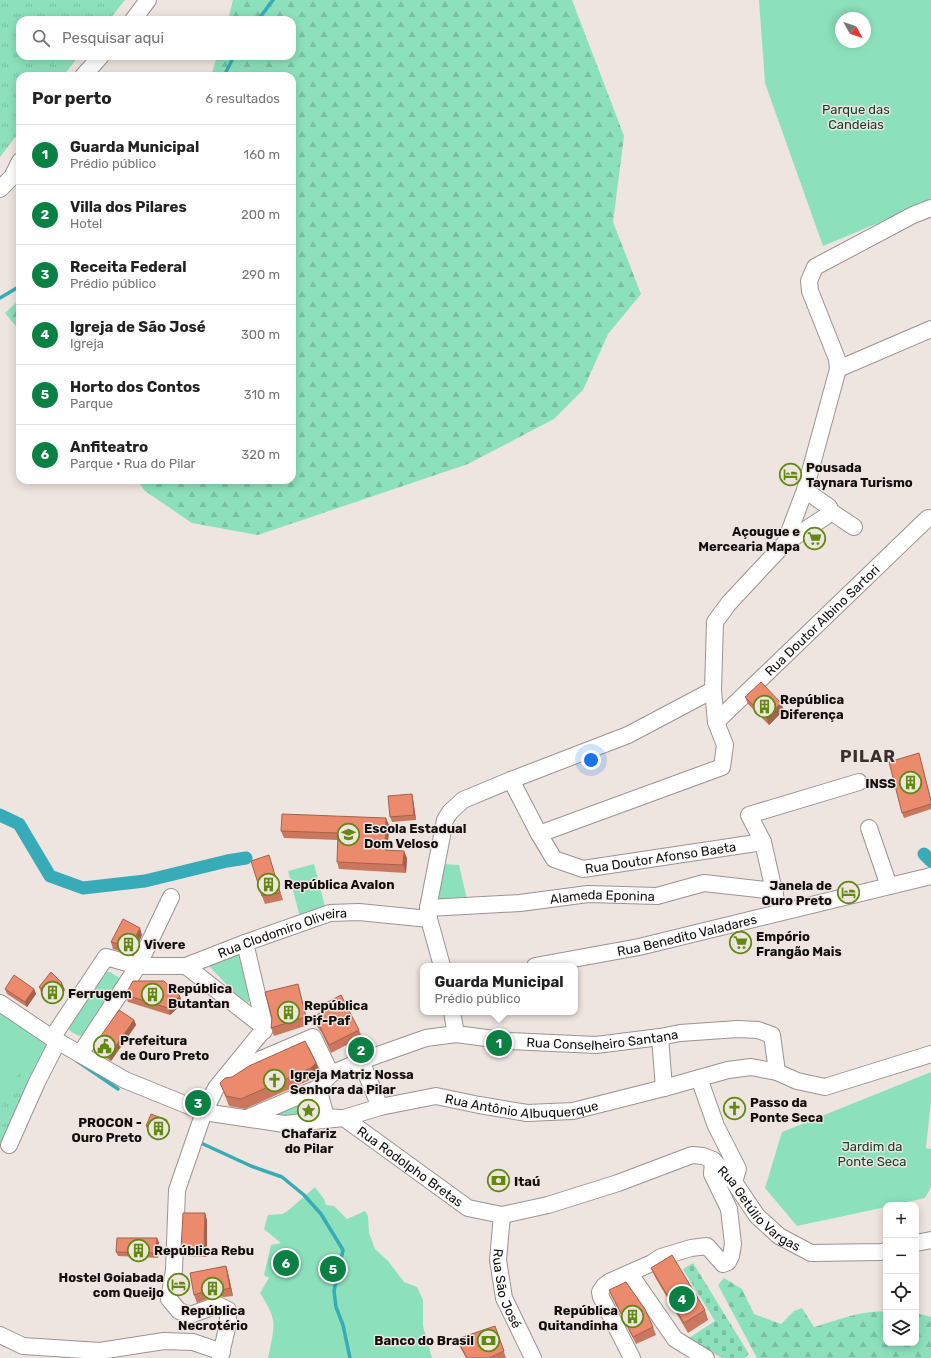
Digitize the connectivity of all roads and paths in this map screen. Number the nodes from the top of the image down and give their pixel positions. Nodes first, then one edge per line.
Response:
1 (148, 0) edge
2 (136, 16) edge
3 (97, 60) edge
4 (86, 72) edge
5 (16, 170) edge
6 (0, 189) edge
7 (931, 208) edge
8 (931, 329) edge
9 (838, 369) junction
10 (805, 490) junction
11 (830, 511) junction
12 (928, 518) dead end
13 (854, 527) dead end
14 (785, 543) junction
15 (713, 690) junction
16 (716, 722) junction
17 (510, 780) junction
18 (859, 782) dead end
19 (869, 828) dead end
20 (539, 834) junction
21 (763, 842) junction
22 (931, 876) edge
23 (931, 882) edge
24 (889, 886) junction
25 (775, 892) junction
26 (171, 897) dead end
27 (428, 913) junction
28 (778, 913) junction
29 (245, 943) junction
30 (441, 963) edge
31 (551, 963) edge
32 (138, 966) junction
33 (186, 966) junction
34 (0, 1003) edge
35 (453, 1015) edge
36 (265, 1028) junction
37 (456, 1034) junction
38 (660, 1038) junction
39 (55, 1040) junction
40 (80, 1054) junction
41 (931, 1054) edge
42 (259, 1060) junction
43 (361, 1061) junction
44 (777, 1072) junction
45 (331, 1074) junction
46 (699, 1078) junction
47 (216, 1088) junction
48 (318, 1088) junction
49 (664, 1088) junction
50 (380, 1107) junction
51 (204, 1112) junction
52 (240, 1117) junction
53 (344, 1118) junction
54 (9, 1145) dead end
55 (713, 1160) junction
56 (734, 1182) junction
57 (502, 1215) junction
58 (931, 1240) edge
59 (919, 1242) edge
60 (883, 1252) edge
61 (630, 1274) junction
62 (0, 1335) edge
63 (221, 1355) edge
64 (533, 1358) edge
65 (632, 1358) edge
66 (706, 1358) edge

1 - 2 street
3 - 4 street
5 - 6 street
7 - 9 street
8 - 9 street
9 - 10 street
10 - 11 street
10 - 14 street
11 - 13 street
11 - 14 street
12 - 16 street, Rua Doutor Albino Sartori
14 - 15 street
15 - 16 street
15 - 17 street
16 - 20 street
17 - 20 street, Rua Doutor Afonso Baeta
17 - 27 street
18 - 21 street
19 - 24 street
20 - 21 street, Rua Doutor Afonso Baeta
21 - 25 street
22 - 23 street
22 - 24 street, Rua Benedito Valadares
24 - 28 street, Rua Benedito Valadares
25 - 27 street, Alameda Eponina
25 - 28 street
26 - 32 street
27 - 29 street, Rua Clodomiro Oliveira
27 - 30 street
28 - 31 street, Rua Benedito Valadares
29 - 33 street, Rua Clodomiro Oliveira
29 - 36 street
32 - 33 street, Rua Clodomiro Oliveira
32 - 39 street, Rua Clodomiro Oliveira
32 - 40 street
33 - 36 street
34 - 39 street
35 - 37 street
36 - 42 street
36 - 47 street
37 - 38 street, Rua Conselheiro Santana
37 - 43 street, Rua Conselheiro Santana
38 - 44 street, Rua Conselheiro Santana
38 - 49 street
39 - 40 street
39 - 54 street
40 - 51 street
41 - 44 street, Rua Antônio Albuquerque
42 - 45 street
42 - 47 street
43 - 45 street, Rua Conselheiro Santana
43 - 50 street
44 - 46 street, Rua Antônio Albuquerque
45 - 48 street
46 - 49 street, Rua Antônio Albuquerque
46 - 56 street
47 - 51 street
48 - 52 street
48 - 53 street
49 - 50 street, Rua Antônio Albuquerque
50 - 53 street, Rua Antônio Albuquerque
51 - 52 street
51 - 63 street
52 - 53 street
53 - 57 street, Rua Rodolpho Bretas
55 - 56 street, Rua Getúlio Vargas
55 - 57 street, Rua Getúlio Vargas
55 - 61 street
56 - 60 street, Rua Getúlio Vargas
57 - 64 street, Rua São José
58 - 59 street
61 - 65 street
61 - 66 street
62 - 63 street

